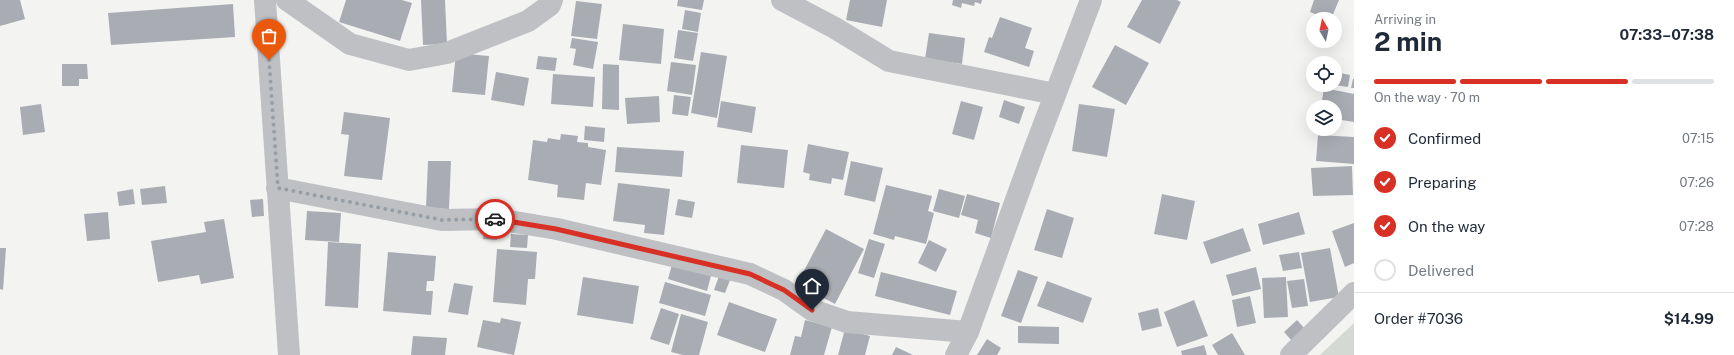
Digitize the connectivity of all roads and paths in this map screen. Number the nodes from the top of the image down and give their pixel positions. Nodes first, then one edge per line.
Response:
1 (265, 0) edge
2 (287, 0) edge
3 (552, 0) edge
4 (782, 0) edge
5 (1091, 0) edge
6 (1055, 94) junction
7 (278, 188) junction
8 (1354, 294) edge
9 (968, 332) junction
10 (289, 355) edge
11 (956, 355) edge
12 (1292, 355) edge

1 - 7 street
2 - 3 street
4 - 6 street
5 - 6 street
6 - 9 street
7 - 9 street
7 - 10 street
8 - 12 street
9 - 11 street

